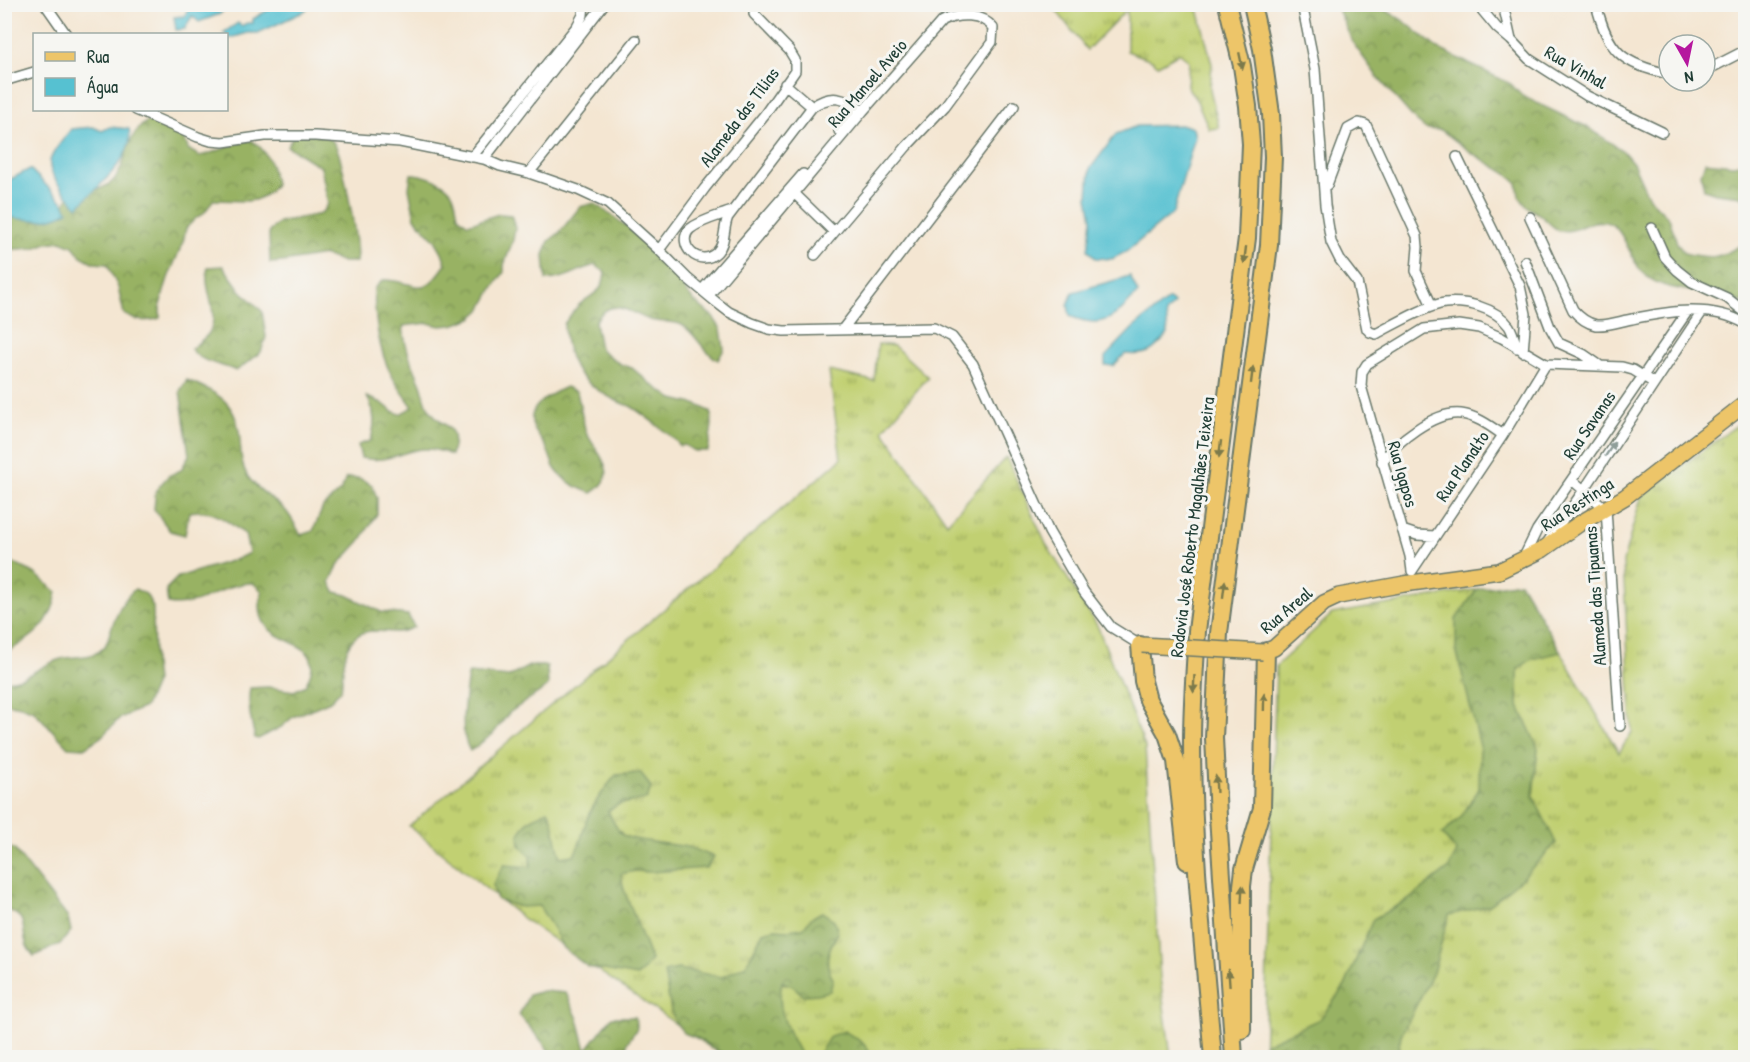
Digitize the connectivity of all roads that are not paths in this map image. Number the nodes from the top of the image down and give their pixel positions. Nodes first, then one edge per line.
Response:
1 (45, 4) edge
2 (584, 4) edge
3 (604, 4) edge
4 (756, 4) edge
5 (1227, 4) edge
6 (1252, 4) edge
7 (1302, 4) edge
8 (1477, 4) edge
9 (1503, 4) edge
10 (1596, 4) edge
11 (65, 33) edge
12 (636, 40) dead end
13 (1511, 40) junction
14 (1746, 50) edge
15 (1717, 64) edge
16 (1657, 71) edge
17 (33, 72) edge
18 (4, 81) edge
19 (785, 84) junction
20 (1014, 106) dead end
21 (812, 107) junction
22 (860, 109) junction
23 (138, 111) edge
24 (1662, 132) dead end
25 (472, 157) junction
26 (1457, 158) dead end
27 (484, 159) junction
28 (529, 173) junction
29 (1325, 190) junction
30 (794, 193) junction
31 (732, 211) junction
32 (1530, 217) dead end
33 (1652, 228) dead end
34 (834, 232) junction
35 (659, 250) junction
36 (815, 255) dead end
37 (1525, 261) dead end
38 (705, 293) junction
39 (1432, 306) junction
40 (1687, 312) junction
41 (1702, 312) junction
42 (1746, 314) edge
43 (1746, 324) edge
44 (842, 330) junction
45 (1520, 350) junction
46 (1546, 364) junction
47 (1599, 365) junction
48 (1643, 375) junction
49 (1654, 383) junction
50 (1746, 403) edge
51 (1503, 435) junction
52 (1382, 462) junction
53 (1572, 480) junction
54 (1584, 490) junction
55 (1606, 508) junction
56 (1402, 530) junction
57 (1435, 536) junction
58 (1542, 550) junction
59 (1523, 560) junction
60 (1408, 578) junction
61 (1141, 645) junction
62 (1264, 652) junction
63 (1620, 726) dead end
64 (1209, 1018) junction
65 (1213, 1058) edge
66 (1234, 1058) edge
67 (1242, 1058) edge

1 - 11 street
2 - 25 street
3 - 27 street
4 - 19 street, Alameda das Tilias
5 -> 64 highway, Rodovia José Roberto Magalhães Teixeira
66 -> 6 highway
7 - 29 street
8 - 13 street, Rua Vinhal
9 - 13 street
10 - 16 street
12 - 28 street
13 - 24 street, Rua Vinhal
14 - 15 street
17 - 18 street
19 - 21 street
19 - 35 street, Alameda das Tilias
20 - 44 street
21 - 22 street
21 - 31 street
22 - 30 street, Rua Manoel Aveio
22 - 34 street, Rua Manoel Aveio
22 - 38 street
23 - 25 street
25 - 27 street
26 - 45 street
27 - 28 street
28 - 35 street
29 - 39 street
29 - 39 street
30 - 34 street
30 - 38 street, Rua Manoel Aveio
31 - 31 street
32 - 40 street
33 - 42 street
34 - 36 street, Rua Manoel Aveio
35 - 38 street
37 - 47 street
38 - 44 street
39 - 45 street
40 - 41 street
40 - 48 street, Rua Savanas
41 - 43 street
41 - 49 street, Rua Savanas
44 - 61 street
45 - 46 street
45 - 52 street, Rua Igapos
46 - 47 street
46 - 51 street, Rua Planalto
47 - 48 street
48 - 49 street
48 - 53 street, Rua Savanas
54 -> 49 street, Rua Savanas
50 - 55 main road, Rua Restinga
51 - 52 street
51 - 57 street, Rua Planalto
52 - 56 street, Rua Igapos
53 - 54 street, Alameda das Tipuanas
53 - 59 street, Rua Savanas
54 - 55 street, Alameda das Tipuanas
54 - 58 street, Rua Savanas
55 - 58 main road, Rua Restinga
55 - 63 street, Alameda das Tipuanas
56 - 57 street
56 - 60 street, Rua Igapos
57 - 60 street, Rua Planalto
58 - 59 main road, Rua Restinga
59 - 60 main road, Rua Restinga
60 - 62 main road, Rua Areal
61 - 62 main road, bridge
61 - 64 highway
67 -> 62 highway
64 - 65 highway, Rodovia José Roberto Magalhães Teixeira

